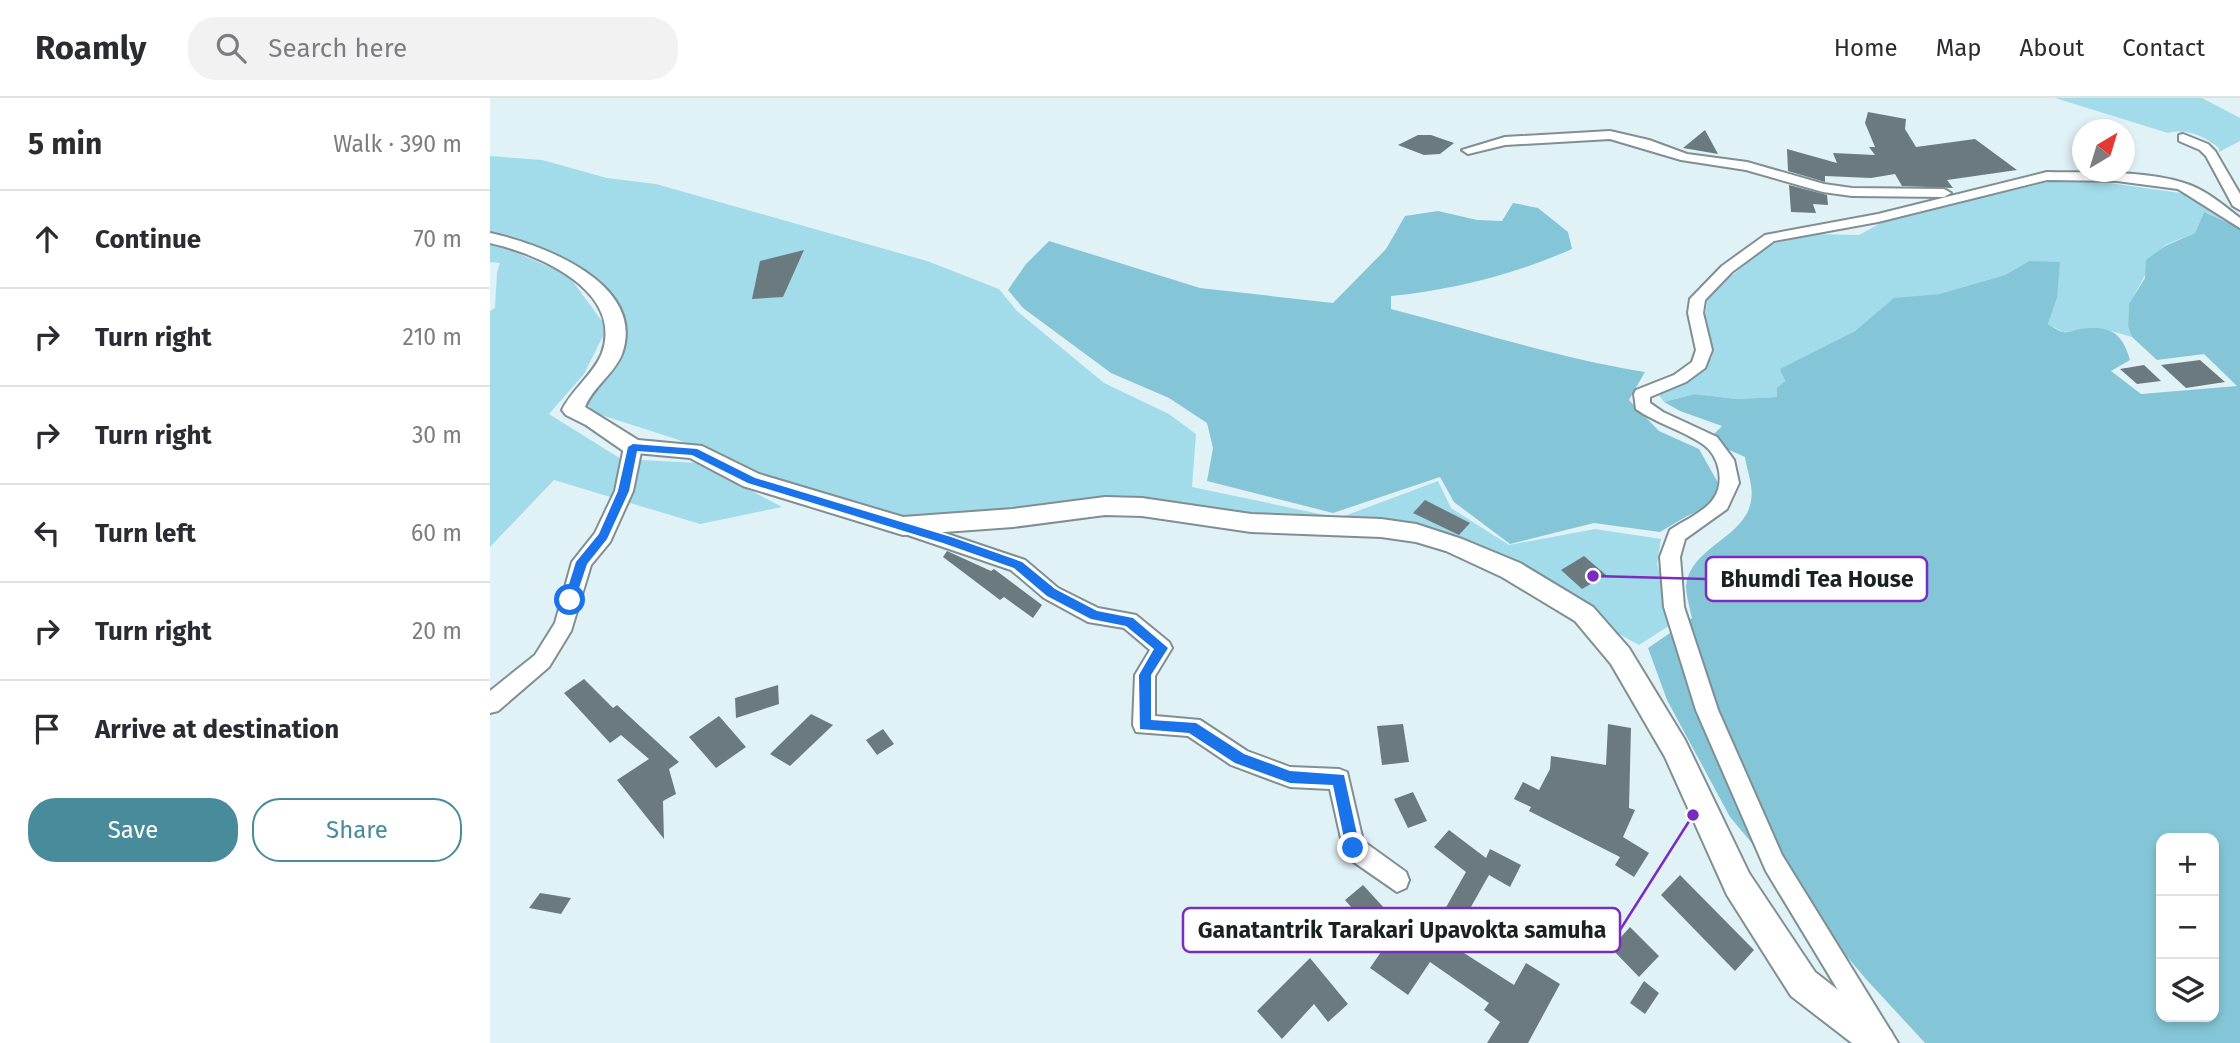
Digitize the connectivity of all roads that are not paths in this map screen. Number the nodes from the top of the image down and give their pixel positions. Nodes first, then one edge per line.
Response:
1 (2183, 138) dead end
2 (1468, 150) dead end
3 (1984, 192) junction
4 (2240, 206) edge
5 (2240, 224) edge
6 (490, 238) edge
7 (633, 447) junction
8 (903, 526) junction
9 (490, 704) edge
10 (1396, 880) dead end
11 (1879, 1043) edge
12 (1885, 1043) edge

1 - 4 street
2 - 3 street
3 - 5 street
3 - 12 street
6 - 7 street
7 - 8 street
7 - 9 street
8 - 10 street
8 - 11 street

